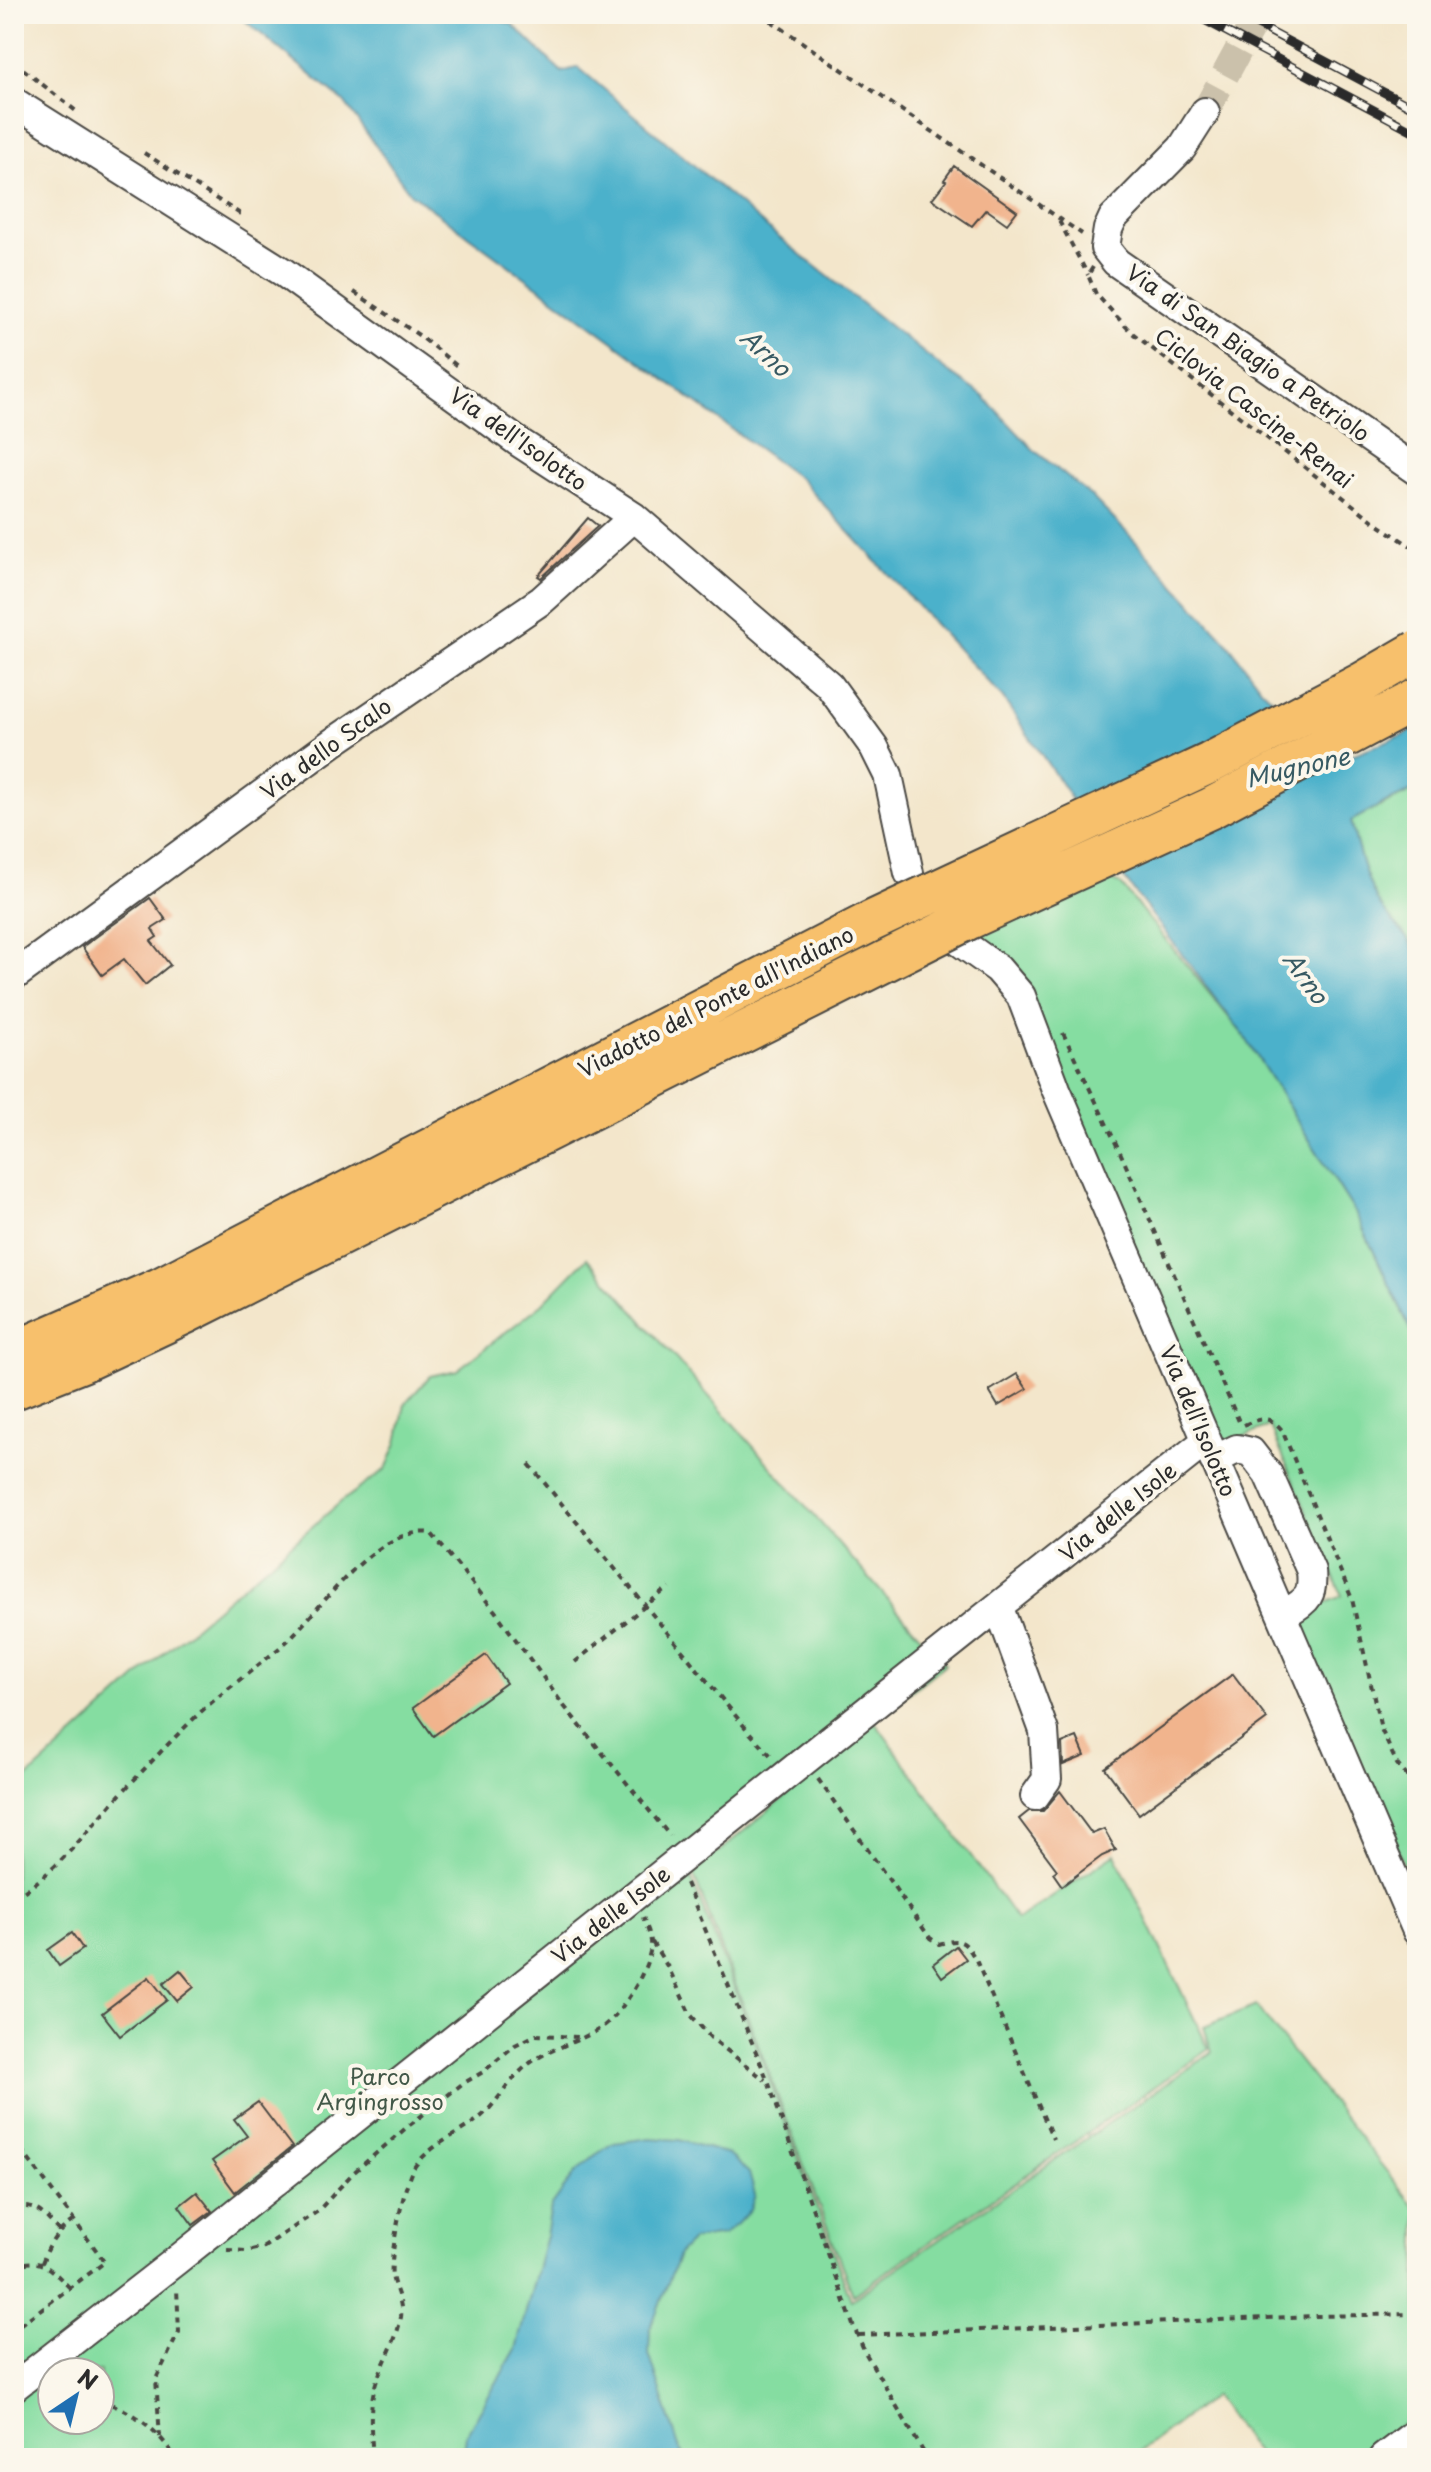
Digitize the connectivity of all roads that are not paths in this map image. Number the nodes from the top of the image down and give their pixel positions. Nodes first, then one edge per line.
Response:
1 (21, 107) edge
2 (1205, 112) tunnel mouth
3 (1417, 471) edge
4 (634, 517) junction
5 (1417, 651) edge
6 (1417, 699) edge
7 (909, 873) dead end
8 (949, 934) dead end
9 (14, 976) edge
10 (14, 1352) edge
11 (14, 1389) edge
12 (1210, 1450) junction
13 (999, 1608) junction
14 (1282, 1616) junction
15 (1035, 1796) dead end
16 (1417, 1931) edge
17 (14, 2387) edge
18 (1417, 2432) edge
19 (1383, 2458) edge

1 - 4 street, Via dell'Isolotto
2 - 3 street, Via di San Biagio a Petriolo
4 - 7 street, Via dell'Isolotto
4 - 9 street, Via dello Scalo
5 - 10 highway, Viadotto del Ponte all'Indiano, bridge
6 - 11 highway, Viadotto del Ponte all'Indiano, bridge
8 - 12 street, Via dell'Isolotto
12 - 13 street, Via delle Isole
12 - 14 street, Via dell'Isolotto
12 - 14 street
13 - 15 street
13 - 17 street, Via delle Isole
14 - 16 street, Via dell'Isolotto
18 - 19 street

